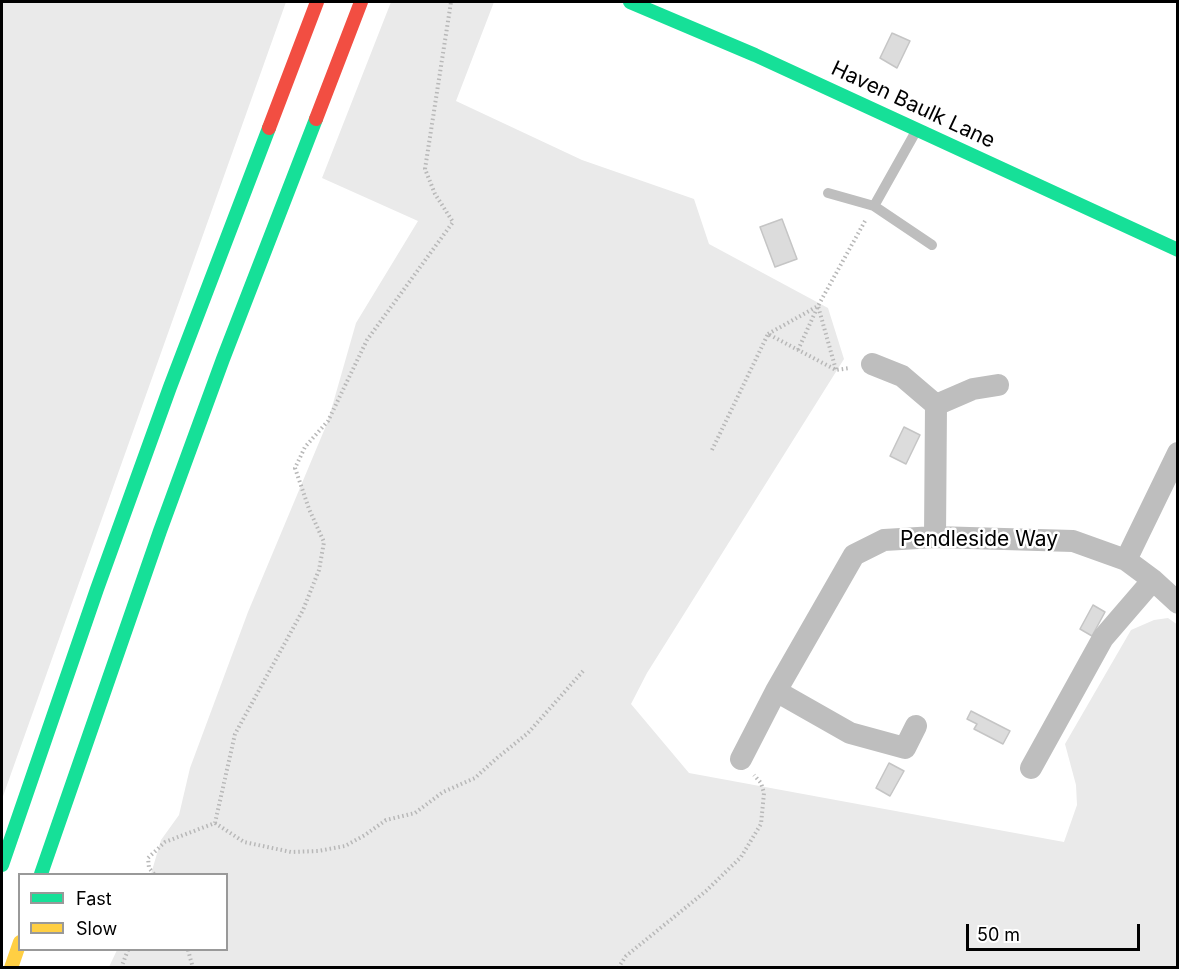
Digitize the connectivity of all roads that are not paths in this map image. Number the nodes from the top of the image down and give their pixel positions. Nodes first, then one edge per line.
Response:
1 (317, 2) edge
2 (362, 2) edge
3 (630, 2) edge
4 (917, 130) junction
5 (828, 193) dead end
6 (874, 206) junction
7 (932, 245) dead end
8 (1178, 250) edge
9 (872, 364) road end
10 (998, 385) dead end
11 (936, 405) junction
12 (1178, 453) edge
13 (935, 537) junction
14 (1126, 560) junction
15 (1153, 580) junction
16 (1178, 603) edge
17 (776, 691) junction
18 (916, 726) dead end
19 (741, 759) road end
20 (1031, 768) dead end
21 (2, 866) edge
22 (41, 873) edge
23 (18, 948) edge
24 (11, 968) edge

1 - 21 main road
2 - 22 main road
3 - 4 main road, Haven Baulk Lane
4 - 6 lane
4 - 8 main road, Haven Baulk Lane
5 - 6 lane
6 - 7 lane
9 - 11 street
10 - 11 street
11 - 13 street
12 - 14 street
13 - 14 street, Pendleside Way
13 - 17 street, Pendleside Way
14 - 15 street, Pendleside Way
15 - 16 street, Pendleside Way
15 - 20 street
17 - 18 street
17 - 19 street, Pendleside Way
23 - 24 main road

